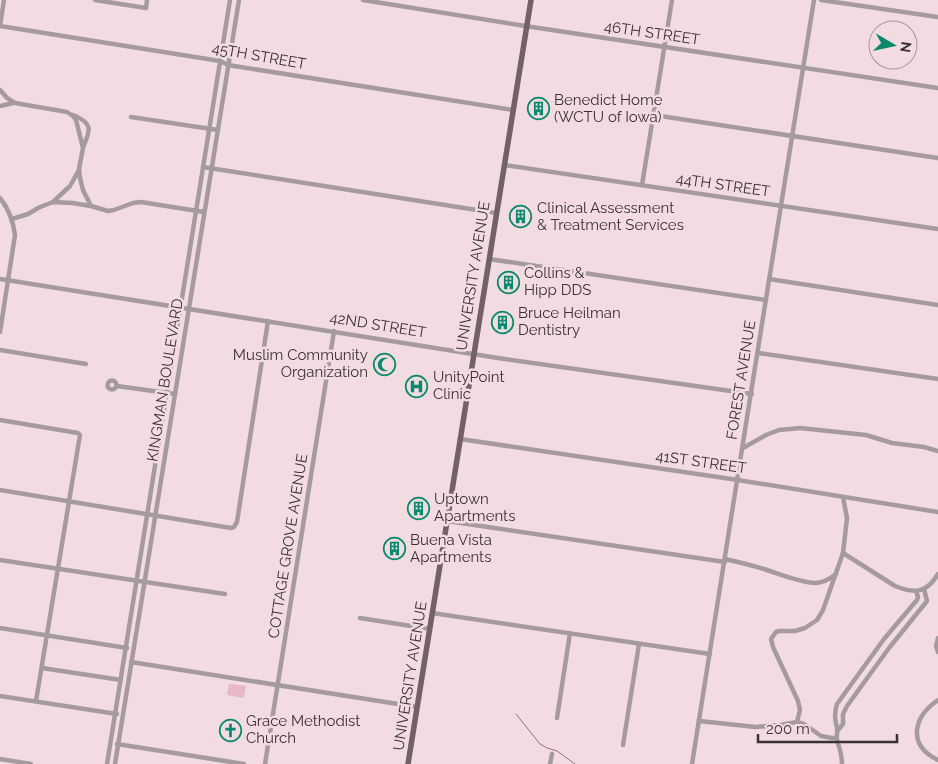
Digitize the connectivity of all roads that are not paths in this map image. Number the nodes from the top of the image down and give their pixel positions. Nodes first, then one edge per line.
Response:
1 (4, 0) edge
2 (95, 0) edge
3 (147, 0) edge
4 (230, 0) edge
5 (239, 0) edge
6 (363, 0) edge
7 (531, 0) edge
8 (672, 0) edge
9 (814, 0) edge
10 (821, 0) edge
11 (938, 17) edge
12 (0, 26) edge
13 (526, 26) junction
14 (664, 47) junction
15 (220, 61) junction
16 (228, 65) junction
17 (803, 68) junction
18 (938, 88) edge
19 (0, 90) edge
20 (15, 103) junction
21 (0, 106) edge
22 (513, 110) junction
23 (70, 113) junction
24 (654, 115) junction
25 (131, 116) dead end
26 (210, 129) junction
27 (218, 130) junction
28 (792, 136) junction
29 (82, 148) junction
30 (938, 158) edge
31 (504, 165) junction
32 (203, 167) junction
33 (212, 168) junction
34 (79, 169) junction
35 (642, 186) junction
36 (0, 198) edge
37 (53, 202) junction
38 (91, 206) junction
39 (780, 206) junction
40 (196, 211) junction
41 (204, 212) junction
42 (496, 213) junction
43 (12, 218) junction
44 (938, 229) edge
45 (489, 259) junction
46 (0, 279) edge
47 (769, 279) junction
48 (8, 280) junction
49 (766, 300) junction
50 (938, 304) edge
51 (181, 307) junction
52 (189, 308) junction
53 (268, 321) junction
54 (334, 331) junction
55 (0, 332) edge
56 (0, 350) edge
57 (758, 353) junction
58 (473, 354) junction
59 (86, 364) dead end
60 (938, 380) edge
61 (117, 386) dead end
62 (167, 393) junction
63 (175, 394) junction
64 (752, 394) junction
65 (0, 420) edge
66 (460, 439) junction
67 (743, 448) junction
68 (938, 451) edge
69 (738, 480) junction
70 (0, 490) edge
71 (843, 497) junction
72 (69, 502) junction
73 (938, 512) edge
74 (147, 514) junction
75 (156, 516) junction
76 (447, 521) junction
77 (842, 554) junction
78 (0, 560) edge
79 (725, 560) junction
80 (58, 569) junction
81 (836, 573) junction
82 (938, 574) edge
83 (136, 581) junction
84 (145, 582) junction
85 (924, 589) junction
86 (916, 591) junction
87 (225, 594) dead end
88 (432, 613) junction
89 (360, 618) dead end
90 (0, 628) edge
91 (430, 629) junction
92 (570, 633) junction
93 (47, 635) junction
94 (938, 638) edge
95 (639, 644) junction
96 (126, 648) junction
97 (134, 649) junction
98 (938, 652) edge
99 (710, 654) junction
100 (124, 661) junction
101 (131, 662) junction
102 (42, 668) junction
103 (121, 680) junction
104 (278, 685) junction
105 (0, 696) edge
106 (938, 700) edge
107 (36, 701) junction
108 (417, 707) junction
109 (116, 714) junction
110 (123, 715) junction
111 (557, 718) dead end
112 (699, 721) junction
113 (798, 722) junction
114 (838, 730) junction
115 (837, 738) junction
116 (111, 743) junction
117 (118, 744) junction
118 (623, 745) dead end
119 (552, 754) dead end
120 (0, 759) edge
121 (938, 760) edge
122 (31, 764) edge
123 (107, 764) edge
124 (115, 764) edge
125 (244, 764) edge
126 (265, 764) edge
127 (408, 764) edge
128 (550, 764) edge
129 (692, 764) edge
130 (842, 764) edge

1 - 12 street
2 - 3 street
4 - 15 street, KINGMAN BOULEVARD
5 - 16 street, KINGMAN BOULEVARD
6 - 13 street, 46TH STREET
7 - 13 main road, UNIVERSITY AVENUE
8 - 14 street
9 - 17 street, FOREST AVENUE
10 - 11 street
12 - 15 street, 45TH STREET
13 - 14 street, 46TH STREET
13 - 22 main road, UNIVERSITY AVENUE
14 - 17 street, 46TH STREET
14 - 24 street
15 - 16 street, 45TH STREET
15 - 26 street, KINGMAN BOULEVARD
16 - 22 street, 45TH STREET
16 - 27 street, KINGMAN BOULEVARD
17 - 18 street, 46TH STREET
17 - 28 street, FOREST AVENUE
19 - 20 street
20 - 21 street
20 - 23 street
22 - 31 main road, UNIVERSITY AVENUE
23 - 29 street
23 - 29 street
24 - 28 street
24 - 35 street
25 - 26 street
26 - 27 street
26 - 32 street, KINGMAN BOULEVARD
27 - 33 street, KINGMAN BOULEVARD
28 - 30 street
28 - 39 street, FOREST AVENUE
29 - 34 street
31 - 35 street, 44TH STREET
31 - 42 main road, UNIVERSITY AVENUE
32 - 33 street
32 - 40 street, KINGMAN BOULEVARD
33 - 41 street, KINGMAN BOULEVARD
33 - 42 street
34 - 37 street
34 - 38 street
35 - 39 street, 44TH STREET
36 - 43 street
37 - 38 street
37 - 43 street
38 - 40 street
39 - 44 street, 44TH STREET
39 - 47 street, FOREST AVENUE
40 - 41 street
40 - 51 street, KINGMAN BOULEVARD
41 - 52 street, KINGMAN BOULEVARD
42 - 45 main road, UNIVERSITY AVENUE
43 - 48 street
45 - 49 street
45 - 58 main road, UNIVERSITY AVENUE
46 - 48 street, 42ND STREET
47 - 49 street, FOREST AVENUE
47 - 50 street
48 - 51 street, 42ND STREET
48 - 55 street
49 - 57 street, FOREST AVENUE
51 - 52 street, 42ND STREET
51 - 62 street, KINGMAN BOULEVARD
52 - 53 street, 42ND STREET
52 - 63 street, KINGMAN BOULEVARD
53 - 54 street, 42ND STREET
53 - 75 street
54 - 58 street, 42ND STREET
54 - 104 street, COTTAGE GROVE AVENUE
56 - 59 street
57 - 60 street
57 - 64 street, FOREST AVENUE
58 - 64 street, 42ND STREET
58 - 66 main road, UNIVERSITY AVENUE
61 - 62 street
62 - 63 street
62 - 74 street, KINGMAN BOULEVARD
63 - 75 street, KINGMAN BOULEVARD
64 - 67 street, FOREST AVENUE
65 - 72 street
66 - 69 street, 41ST STREET
66 - 76 main road, UNIVERSITY AVENUE
67 - 68 street
67 - 69 street, FOREST AVENUE
69 - 71 street, 41ST STREET
69 - 79 street, FOREST AVENUE
70 - 72 street
71 - 73 street, 41ST STREET
71 - 77 street
72 - 74 street
72 - 80 street
74 - 75 street
74 - 83 street, KINGMAN BOULEVARD
75 - 84 street, KINGMAN BOULEVARD
76 - 79 street
76 - 88 main road, UNIVERSITY AVENUE
77 - 81 street
77 - 86 street
78 - 80 street
79 - 81 street
79 - 99 street, FOREST AVENUE
80 - 83 street
80 - 93 street
81 - 113 street
82 - 85 street
83 - 84 street
83 - 96 street, KINGMAN BOULEVARD
84 - 87 street
84 - 97 street, KINGMAN BOULEVARD
85 - 86 street
85 - 114 street
86 - 114 street
88 - 91 main road, UNIVERSITY AVENUE
88 - 92 street
89 - 91 street
90 - 93 street
91 - 108 main road, UNIVERSITY AVENUE
92 - 95 street
92 - 111 street
93 - 96 street
93 - 102 street
94 - 98 street
95 - 99 street
95 - 118 street
96 - 97 street
96 - 100 street, KINGMAN BOULEVARD
97 - 101 street, KINGMAN BOULEVARD
99 - 112 street, FOREST AVENUE
100 - 101 street
100 - 103 street, KINGMAN BOULEVARD
101 - 104 street
101 - 110 street, KINGMAN BOULEVARD
102 - 103 street
102 - 107 street
103 - 109 street, KINGMAN BOULEVARD
104 - 108 street
104 - 126 street, COTTAGE GROVE AVENUE
105 - 107 street
106 - 121 street
107 - 109 street
108 - 127 main road, UNIVERSITY AVENUE
109 - 110 street
109 - 116 street, KINGMAN BOULEVARD
110 - 117 street, KINGMAN BOULEVARD
112 - 113 street
112 - 129 street, FOREST AVENUE
113 - 115 street
114 - 115 street
115 - 130 street
116 - 117 street
116 - 123 street, KINGMAN BOULEVARD
117 - 124 street, KINGMAN BOULEVARD
117 - 125 street
119 - 128 street
120 - 122 street

